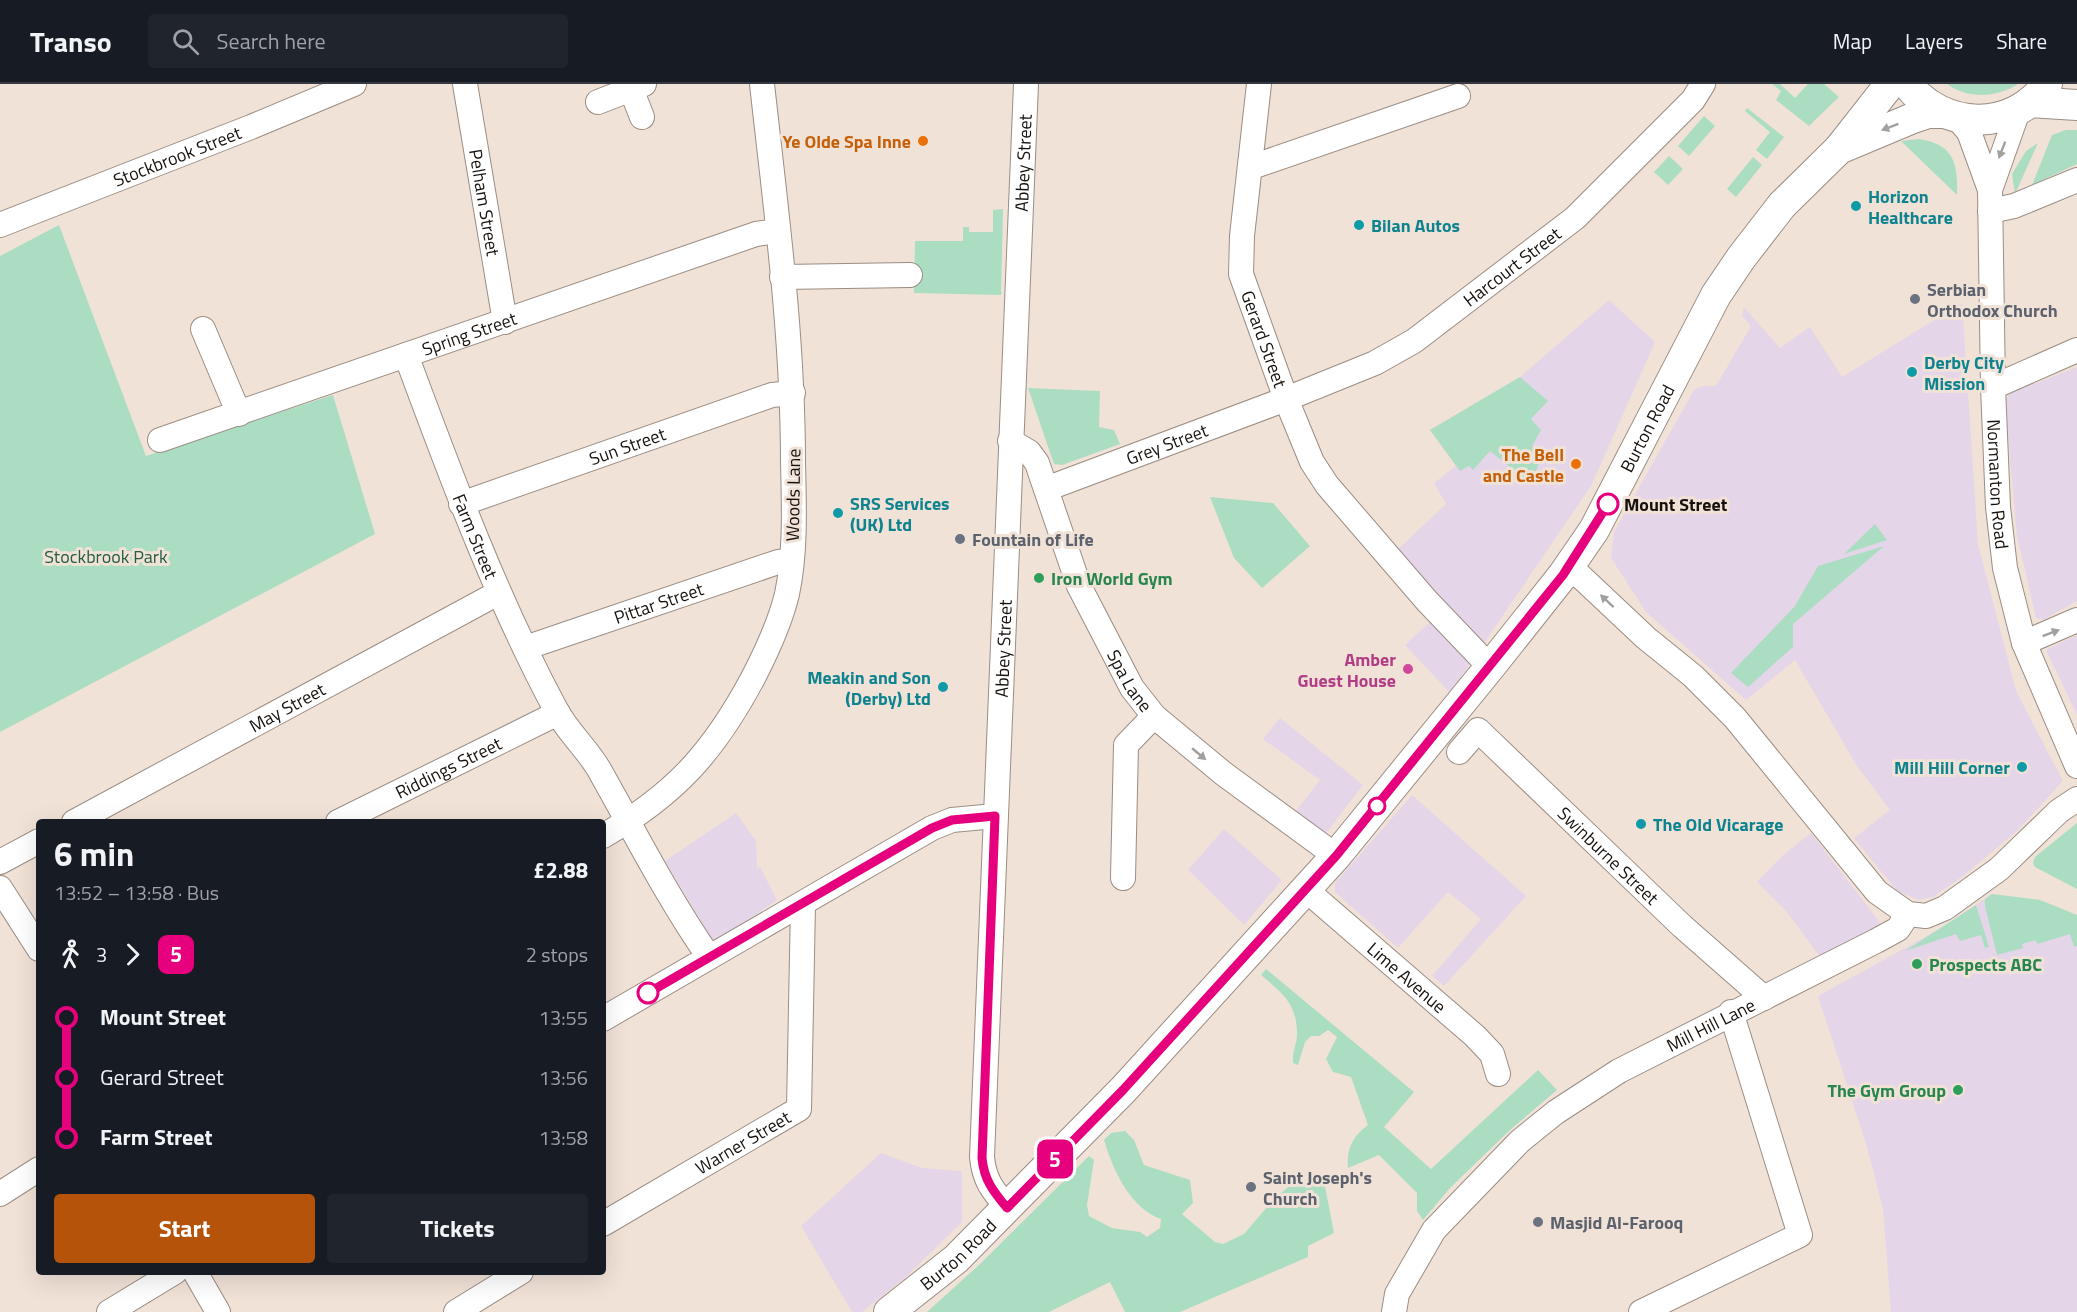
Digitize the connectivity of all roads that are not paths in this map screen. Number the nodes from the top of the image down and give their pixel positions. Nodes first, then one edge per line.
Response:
1 (354, 84) edge
2 (465, 84) edge
3 (762, 84) edge
4 (1026, 84) edge
5 (1259, 84) edge
6 (1703, 84) edge
7 (1890, 84) edge
8 (1907, 84) edge
9 (638, 87) edge
10 (1458, 96) dead end
11 (2031, 99) edge
12 (598, 102) dead end
13 (2077, 105) edge
14 (1950, 116) junction
15 (642, 117) dead end
16 (1839, 149) junction
17 (1252, 167) junction
18 (2077, 180) edge
19 (1990, 200) junction
20 (0, 225) edge
21 (778, 231) junction
22 (910, 275) dead end
23 (782, 277) junction
24 (505, 321) junction
25 (203, 329) dead end
26 (2077, 350) edge
27 (406, 355) junction
28 (1993, 387) junction
29 (793, 393) junction
30 (1286, 399) junction
31 (239, 414) junction
32 (160, 440) dead end
33 (1010, 441) junction
34 (1046, 489) junction
35 (461, 504) junction
36 (791, 560) junction
37 (1563, 575) junction
38 (498, 593) junction
39 (2077, 620) edge
40 (2024, 643) junction
41 (525, 648) junction
42 (1490, 667) junction
43 (558, 713) junction
44 (1154, 716) junction
45 (1459, 752) dead end
46 (2077, 766) edge
47 (2077, 799) edge
48 (995, 816) junction
49 (80, 819) edge
50 (344, 819) edge
51 (628, 821) junction
52 (606, 834) edge
53 (36, 843) edge
54 (1336, 856) junction
55 (0, 862) edge
56 (1123, 878) dead end
57 (0, 888) edge
58 (1305, 889) junction
59 (803, 904) junction
60 (1908, 914) junction
61 (36, 944) edge
62 (709, 957) junction
63 (1764, 998) junction
64 (1731, 1012) junction
65 (606, 1017) edge
66 (1498, 1074) dead end
67 (36, 1171) edge
68 (0, 1194) edge
69 (1007, 1208) junction
70 (606, 1222) edge
71 (171, 1275) edge
72 (197, 1275) edge
73 (516, 1275) edge
74 (109, 1312) edge
75 (218, 1312) edge
76 (456, 1312) edge
77 (889, 1312) edge
78 (1394, 1312) edge
79 (1641, 1312) edge

1 - 20 street, Stockbrook Street
2 - 24 street, Pelham Street
3 - 21 street, Woods Lane
4 - 33 street, Abbey Street
5 - 17 street, Gerard Street
6 - 30 street, Harcourt Street
7 - 16 main road, Burton Road
8 - 14 main road
9 - 12 street
9 - 15 street
10 - 17 street
11 - 13 main road, Burton Road
11 - 14 main road, Burton Road
11 -> 19 street, Normanton Road
14 -> 16 main road, Burton Road
14 - 19 street, Normanton Road
16 - 37 main road, Burton Road
17 - 30 street, Gerard Street
18 - 19 street
19 - 28 street, Normanton Road
21 - 23 street, Woods Lane
21 - 24 street, Spring Street
22 - 23 street
23 - 29 street, Woods Lane
24 - 27 street, Spring Street
25 - 31 street
26 - 28 street
27 - 31 street, Spring Street
27 - 35 street, Farm Street
28 - 40 street, Normanton Road
29 - 35 street, Sun Street
29 - 36 street, Woods Lane
30 - 34 street, Grey Street
30 - 42 street, Gerard Street
31 - 32 street, Spring Street
33 - 34 street, Spa Lane
33 - 48 street, Abbey Street
34 - 44 street, Spa Lane
35 - 38 street, Farm Street
36 - 41 street, Pittar Street
36 - 51 street, Woods Lane
37 - 42 main road, Burton Road
60 -> 37 street
38 - 41 street, Farm Street
38 - 49 street, May Street
40 -> 39 street
40 - 46 street, Normanton Road
41 - 43 street, Farm Street
42 - 54 main road, Burton Road
43 - 50 street, Riddings Street
43 - 51 street, Farm Street
44 -> 54 street, Spa Lane
44 - 56 street
45 - 63 street, Swinburne Street
47 - 60 street
48 - 59 street
48 - 69 street, Abbey Street
51 - 52 street, Woods Lane
51 - 62 street, Farm Street
53 - 55 street
54 - 58 main road, Burton Road
57 - 61 street
58 - 66 street, Lime Avenue
58 - 69 main road, Burton Road
59 - 62 street
59 - 70 street, Warner Street
60 - 63 street, Mill Hill Lane
62 - 65 street
63 - 64 street, Mill Hill Lane
64 - 78 street, Mill Hill Lane
64 - 79 street
67 - 68 street
69 - 77 main road, Burton Road
71 - 74 street
72 - 75 street
73 - 76 street

